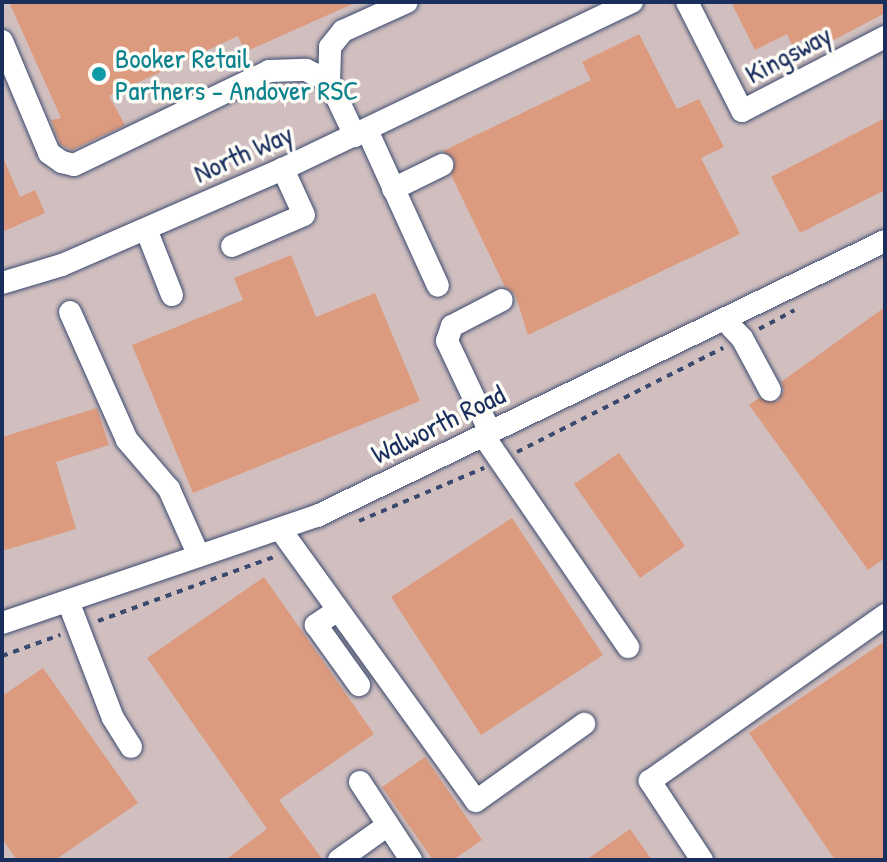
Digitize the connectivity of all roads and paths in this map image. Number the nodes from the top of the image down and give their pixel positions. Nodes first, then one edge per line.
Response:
1 (407, 2) edge
2 (632, 2) edge
3 (687, 2) edge
4 (885, 37) edge
5 (2, 41) edge
6 (329, 81) junction
7 (361, 133) junction
8 (442, 165) dead end
9 (283, 169) junction
10 (393, 189) junction
11 (146, 229) junction
12 (885, 241) edge
13 (232, 246) dead end
14 (2, 283) edge
15 (438, 286) dead end
16 (172, 295) dead end
17 (502, 300) dead end
18 (70, 312) dead end
19 (724, 319) junction
20 (770, 390) dead end
21 (486, 434) junction
22 (280, 529) junction
23 (199, 556) junction
24 (68, 601) junction
25 (338, 610) junction
26 (885, 615) edge
27 (2, 623) edge
28 (628, 647) dead end
29 (359, 685) dead end
30 (584, 724) dead end
31 (131, 747) dead end
32 (360, 782) dead end
33 (388, 825) junction
34 (339, 860) edge
35 (411, 860) edge
36 (702, 860) edge

1 - 6 street
2 - 7 street, North Way
3 - 4 street, Kingsway
5 - 6 street
6 - 7 street
7 - 9 street, North Way
7 - 10 street
8 - 10 street
9 - 11 street, North Way
9 - 13 street
10 - 15 street
11 - 14 street, North Way
11 - 16 street
12 - 19 street, Walworth Road
17 - 21 street
18 - 23 street
19 - 20 street
19 - 21 street, Walworth Road
21 - 22 street, Walworth Road
21 - 28 street
22 - 23 street, Walworth Road
22 - 25 street
23 - 24 street, Walworth Road
24 - 27 street, Walworth Road
24 - 31 street
25 - 29 street
25 - 30 street
26 - 36 street
32 - 33 street
33 - 34 street
33 - 35 street

